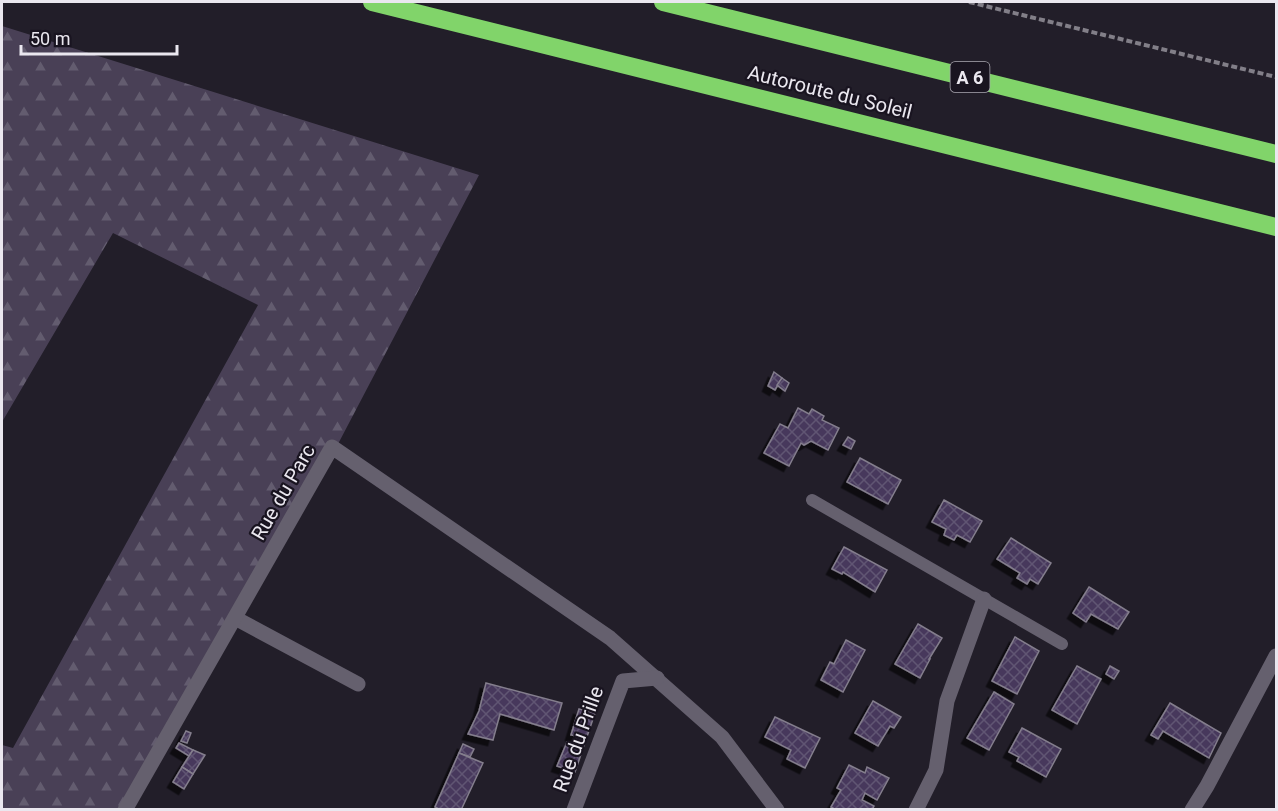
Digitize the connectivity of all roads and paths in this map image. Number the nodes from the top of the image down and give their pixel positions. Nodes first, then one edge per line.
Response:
1 (372, 2) edge
2 (663, 2) edge
3 (969, 2) edge
4 (1276, 77) edge
5 (1276, 154) edge
6 (1276, 227) edge
7 (812, 500) dead end
8 (984, 599) junction
9 (235, 618) junction
10 (1062, 644) dead end
11 (1276, 656) edge
12 (657, 678) junction
13 (358, 684) dead end
14 (125, 810) edge
15 (574, 810) edge
16 (777, 810) edge
17 (916, 810) edge
18 (1192, 810) edge

1 - 6 highway, Autoroute du Soleil
2 - 5 highway, A 6
3 - 4 path
7 - 8 lane
8 - 10 lane
8 - 17 street
9 - 12 street, Rue du Parc
9 - 13 street
9 - 14 street, Rue du Parc
11 - 18 street
12 - 15 street, Rue du Prille
12 - 16 street

